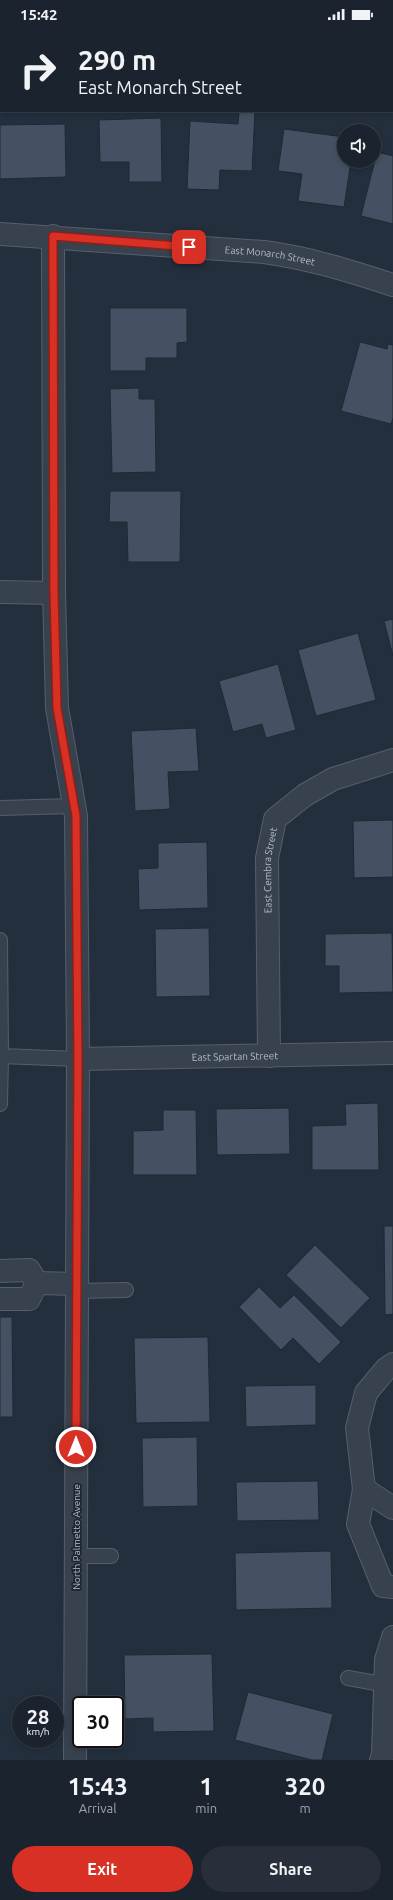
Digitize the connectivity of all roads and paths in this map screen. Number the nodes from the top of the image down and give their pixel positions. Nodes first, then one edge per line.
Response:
1 (0, 234) edge
2 (53, 236) junction
3 (393, 285) edge
4 (0, 592) edge
5 (54, 593) junction
6 (393, 760) edge
7 (74, 806) junction
8 (0, 808) edge
9 (0, 940) edge
10 (393, 1053) edge
11 (1, 1056) junction
12 (269, 1056) junction
13 (78, 1060) junction
14 (0, 1104) edge
15 (0, 1270) edge
16 (36, 1283) junction
17 (76, 1287) junction
18 (126, 1290) dead end
19 (0, 1299) edge
20 (393, 1364) edge
21 (364, 1489) junction
22 (393, 1508) edge
23 (76, 1556) junction
24 (111, 1556) dead end
25 (393, 1587) edge
26 (393, 1637) edge
27 (348, 1678) dead end
28 (389, 1686) edge
29 (75, 1760) edge
30 (381, 1760) edge

1 - 2 street, East Monarch Street
2 - 3 street, East Monarch Street
2 - 5 street, North Palmetto Avenue
4 - 5 street
5 - 7 street, North Palmetto Avenue
6 - 12 street, East Cembra Street
7 - 8 lane
7 - 13 street, North Palmetto Avenue
9 - 11 lane
10 - 12 street, East Spartan Street
11 - 13 lane
11 - 14 lane
12 - 13 street, East Spartan Street
13 - 17 street, North Palmetto Avenue
15 - 16 street
16 - 17 street
16 - 19 street
17 - 18 lane
17 - 23 street, North Palmetto Avenue
20 - 21 street
21 - 22 street
21 - 25 street
23 - 24 lane
23 - 29 street, North Palmetto Avenue
26 - 28 street
27 - 28 lane
28 - 30 street

